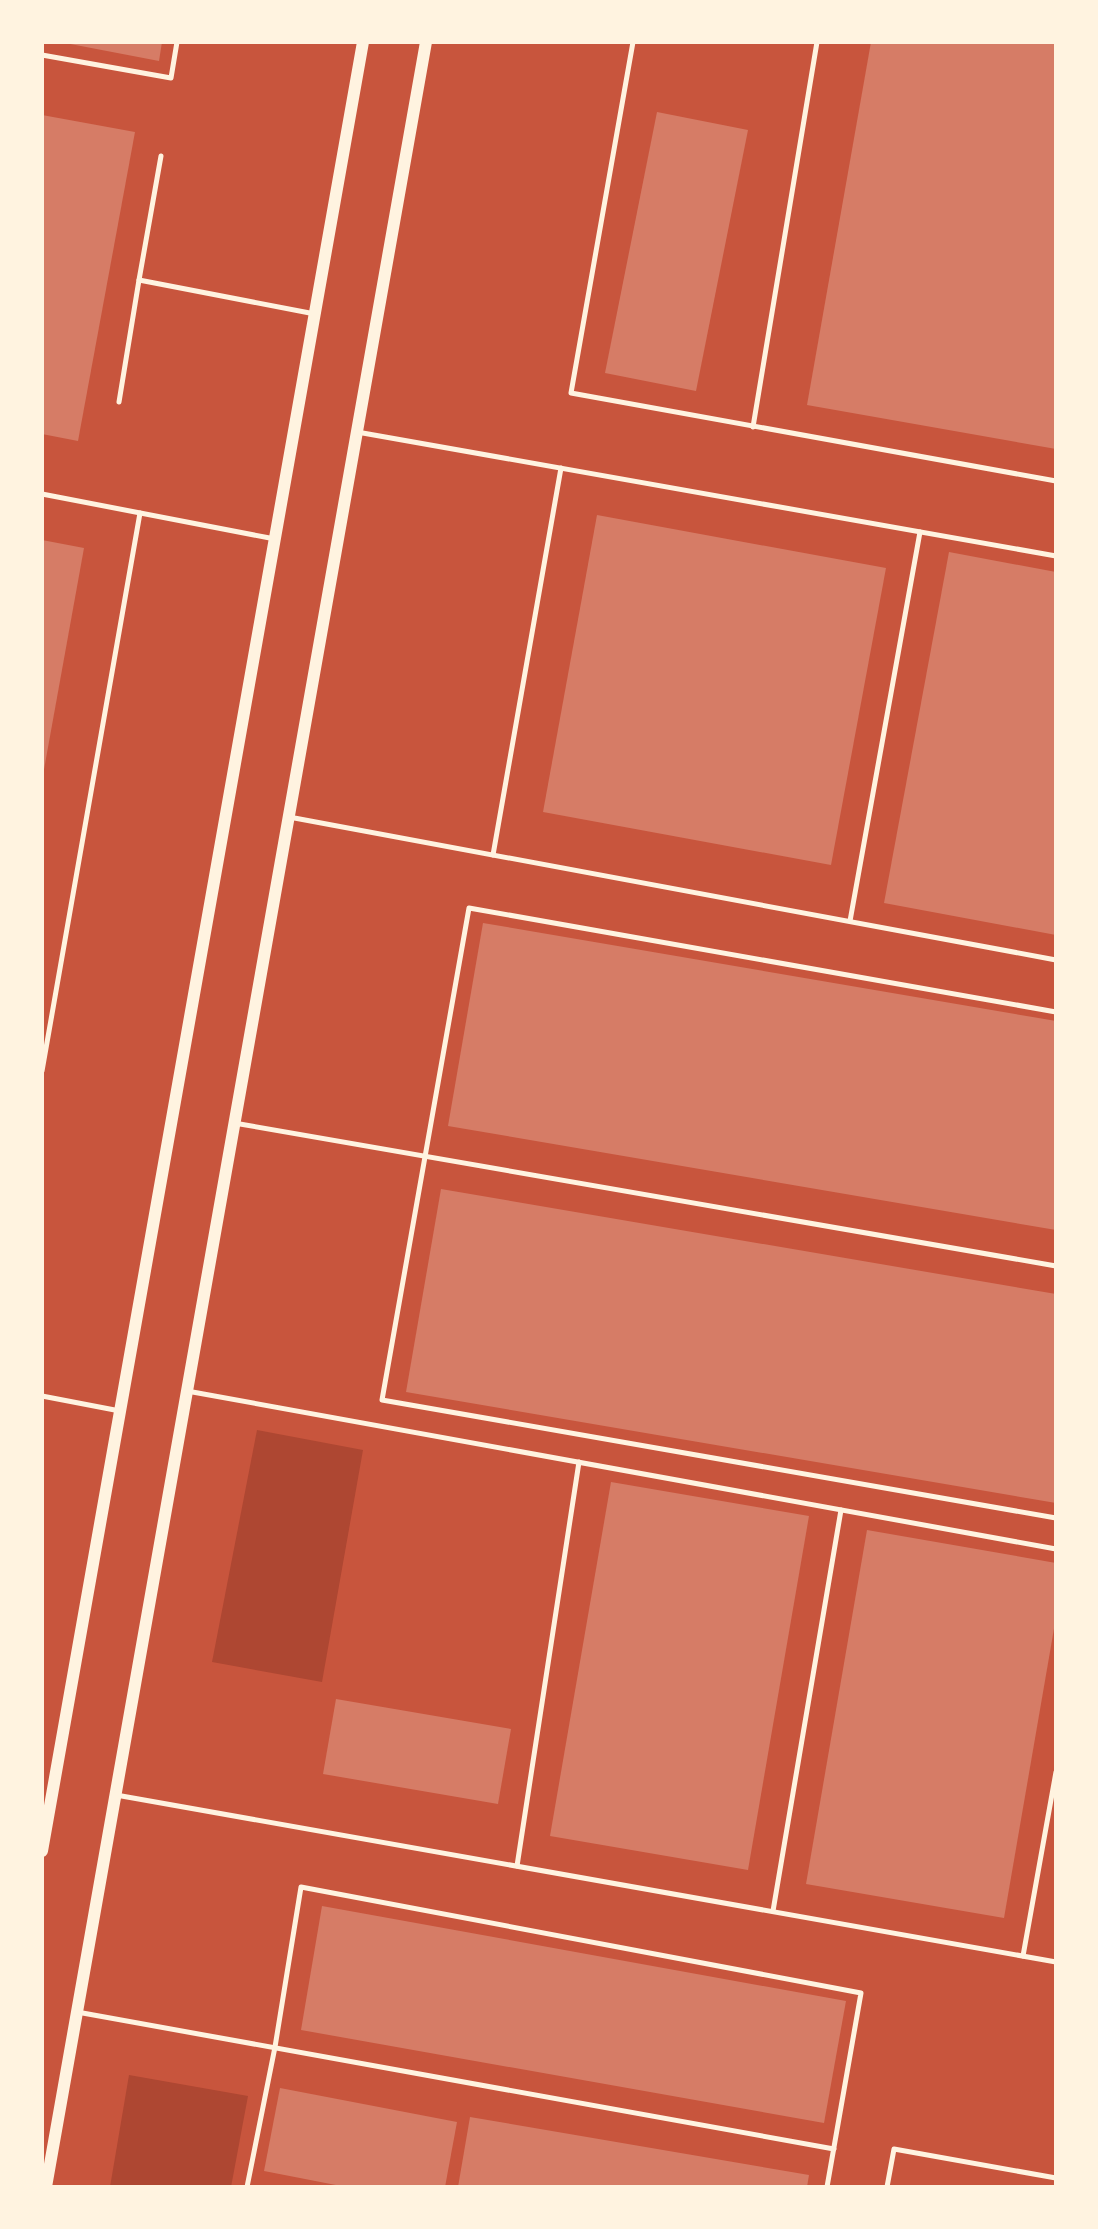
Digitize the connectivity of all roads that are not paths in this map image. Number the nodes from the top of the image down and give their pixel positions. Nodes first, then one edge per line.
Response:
1 (177, 42) edge
2 (363, 42) edge
3 (426, 42) edge
4 (633, 42) edge
5 (817, 42) edge
6 (42, 55) edge
7 (161, 156) dead end
8 (139, 280) junction
9 (315, 314) junction
10 (119, 402) dead end
11 (753, 427) junction
12 (356, 432) junction
13 (561, 468) junction
14 (1056, 481) edge
15 (42, 494) edge
16 (140, 513) junction
17 (920, 532) junction
18 (275, 539) junction
19 (1056, 556) edge
20 (289, 817) junction
21 (493, 855) junction
22 (850, 921) junction
23 (1056, 960) edge
24 (1056, 1012) edge
25 (42, 1071) edge
26 (234, 1123) junction
27 (425, 1156) junction
28 (1056, 1266) edge
29 (187, 1391) junction
30 (42, 1396) edge
31 (120, 1411) junction
32 (579, 1462) junction
33 (841, 1510) junction
34 (1056, 1518) edge
35 (1056, 1549) edge
36 (1056, 1772) edge
37 (116, 1795) junction
38 (42, 1852) edge
39 (517, 1866) junction
40 (773, 1911) junction
41 (1023, 1956) junction
42 (1056, 1962) edge
43 (77, 2012) junction
44 (275, 2048) junction
45 (834, 2149) junction
46 (1056, 2178) edge
47 (46, 2187) edge
48 (247, 2187) edge
49 (827, 2187) edge
50 (887, 2187) edge

1 - 6 lane
2 - 9 street
3 - 12 street
4 - 11 lane
5 - 11 lane
7 - 8 lane
8 - 9 lane
8 - 10 lane
9 - 18 street
11 - 14 lane
12 - 13 lane
12 - 20 street
13 - 17 lane
13 - 21 lane
15 - 16 lane
16 - 18 lane
16 - 25 lane
17 - 19 lane
17 - 22 lane
18 - 31 street
20 - 21 lane
20 - 26 street
21 - 22 lane
22 - 23 lane
24 - 27 lane
26 - 27 lane
26 - 29 street
27 - 28 lane
27 - 34 lane
29 - 32 lane
29 - 37 street
30 - 31 lane
31 - 38 street
32 - 33 lane
32 - 39 lane
33 - 35 lane
33 - 40 lane
36 - 41 lane
37 - 39 lane
37 - 43 street
39 - 40 lane
40 - 41 lane
41 - 42 lane
43 - 44 lane
43 - 47 street
44 - 45 lane
44 - 45 lane
44 - 48 lane
45 - 49 lane
46 - 50 lane

